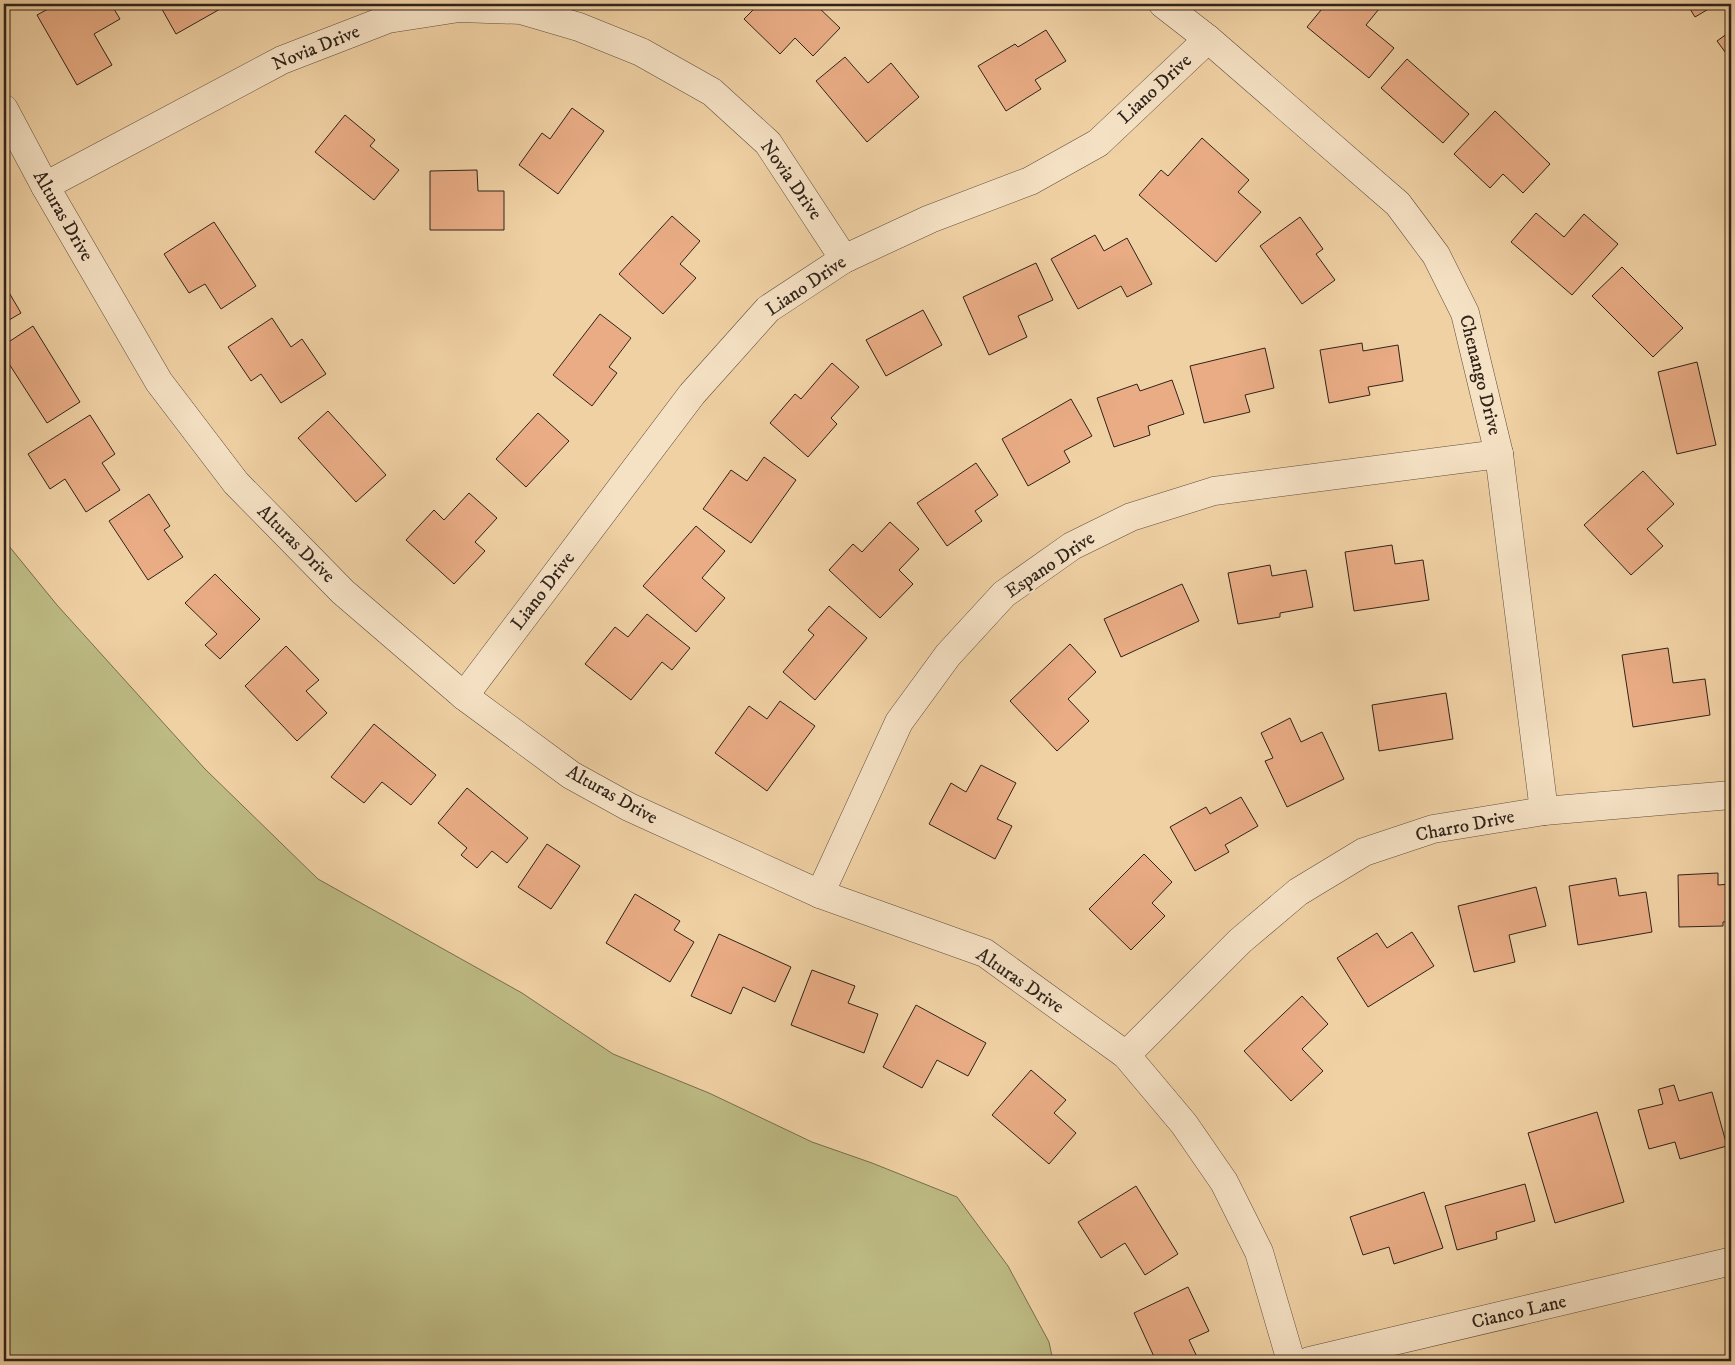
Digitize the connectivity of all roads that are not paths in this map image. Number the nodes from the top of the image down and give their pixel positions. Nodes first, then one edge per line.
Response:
1 (1163, 4) edge
2 (1208, 39) junction
3 (4, 108) edge
4 (45, 186) junction
5 (844, 259) junction
6 (1499, 454) junction
7 (464, 696) junction
8 (1731, 795) edge
9 (1544, 811) junction
10 (820, 894) junction
11 (1126, 1056) junction
12 (1728, 1262) dead end
13 (1291, 1361) edge
14 (1309, 1361) edge

1 - 2 street, Chenango Drive
2 - 5 street, Liano Drive
2 - 6 street, Chenango Drive
3 - 4 street, Alturas Drive
4 - 5 street, Novia Drive
4 - 7 street, Alturas Drive
5 - 7 street, Liano Drive
6 - 9 street, Chenango Drive
6 - 10 street, Espano Drive
7 - 10 street, Alturas Drive
8 - 9 street, Charro Drive
9 - 11 street, Charro Drive
10 - 11 street, Alturas Drive
11 - 13 street, Alturas Drive
12 - 14 street, Cianco Lane

